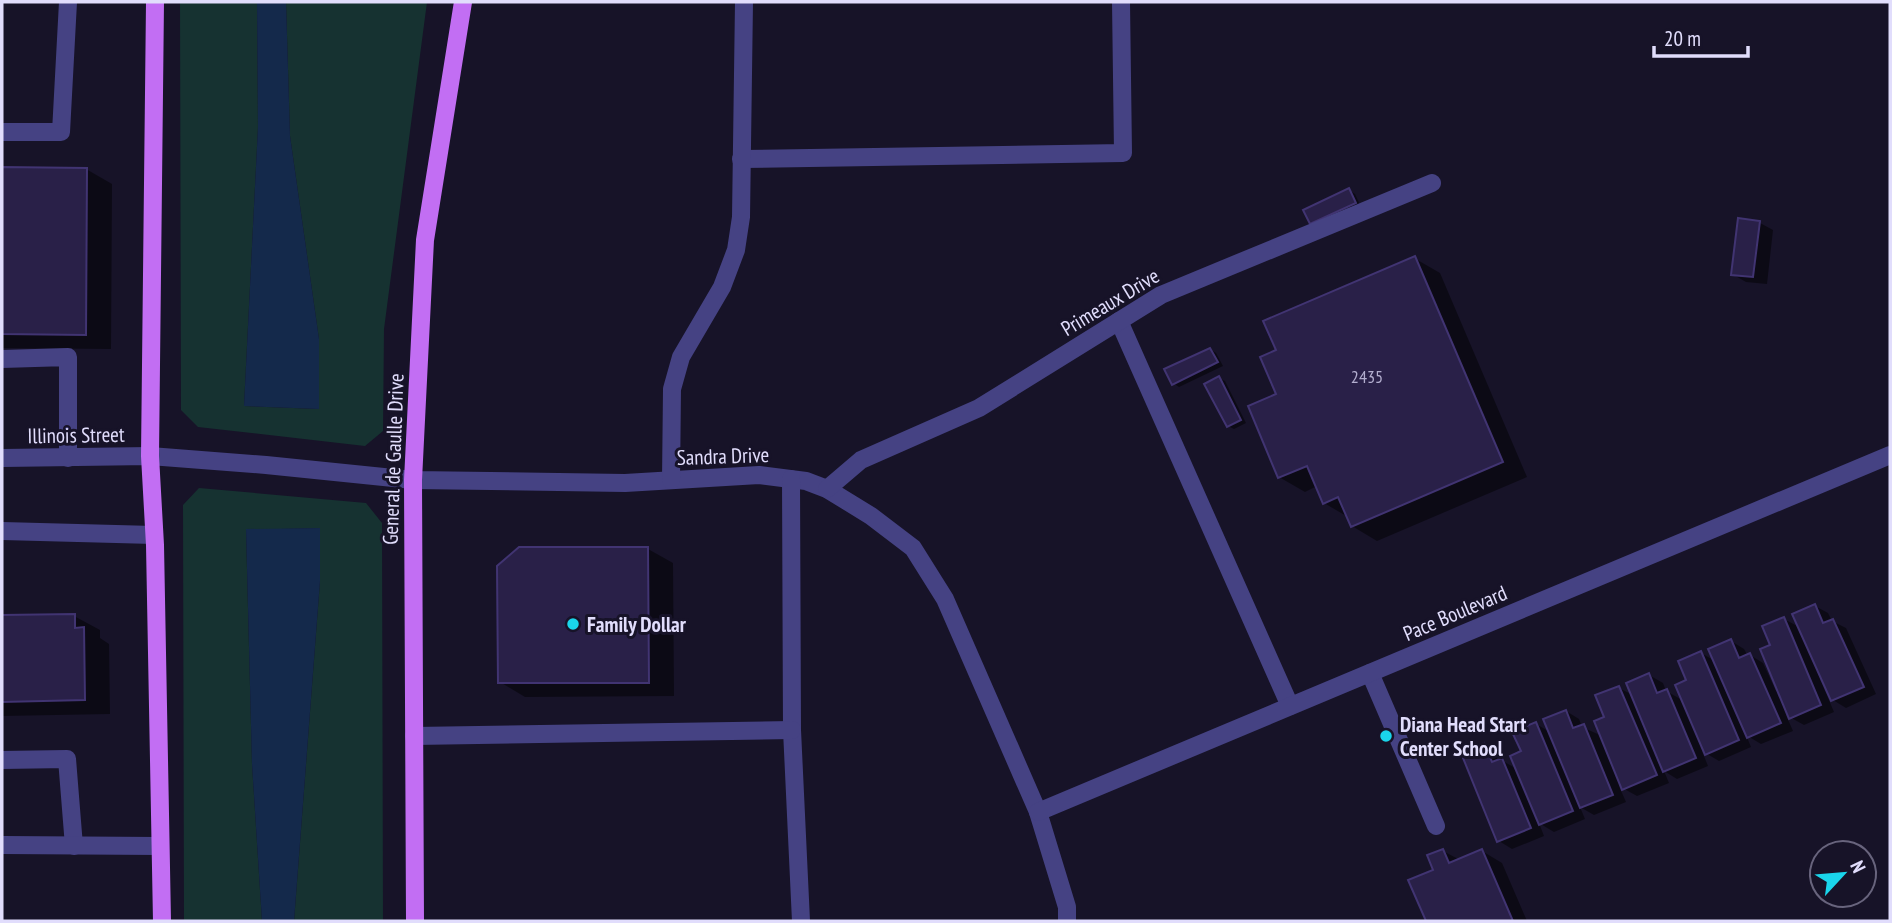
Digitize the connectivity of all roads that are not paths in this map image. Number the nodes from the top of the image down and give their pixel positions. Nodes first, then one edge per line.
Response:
1 (68, 2) edge
2 (155, 2) edge
3 (463, 2) edge
4 (744, 2) edge
5 (1121, 2) edge
6 (2, 132) edge
7 (741, 159) junction
8 (1432, 183) dead end
9 (1119, 320) junction
10 (2, 359) edge
11 (1890, 455) edge
12 (150, 456) junction
13 (2, 458) edge
14 (68, 458) junction
15 (791, 479) junction
16 (413, 480) junction
17 (671, 480) junction
18 (827, 489) junction
19 (2, 531) edge
20 (154, 534) junction
21 (1370, 673) junction
22 (1290, 706) junction
23 (792, 730) junction
24 (414, 736) junction
25 (2, 760) edge
26 (1038, 812) junction
27 (1436, 826) dead end
28 (2, 845) edge
29 (74, 846) junction
30 (160, 846) junction
31 (162, 921) edge
32 (415, 921) edge
33 (801, 921) edge
34 (1067, 921) edge

1 - 6 street
2 - 12 main road
3 - 16 main road, General de Gaulle Drive
4 - 7 street
5 - 7 street
7 - 17 street
8 - 9 street, Primeaux Drive
9 - 18 street, Primeaux Drive
9 - 22 street
10 - 14 street
11 - 21 street, Pace Boulevard
12 - 14 street, Illinois Street
12 - 16 street, Sandra Drive
12 - 20 main road
13 - 14 street, Illinois Street
15 - 17 street, Sandra Drive
15 - 18 street, Sandra Drive
15 - 23 street
16 - 17 street, Sandra Drive
16 - 24 main road, General de Gaulle Drive
18 - 26 street, Sandra Drive
19 - 20 street
20 - 30 main road
21 - 22 street, Pace Boulevard
21 - 27 street
22 - 26 street, Pace Boulevard
23 - 24 street
23 - 33 street
24 - 32 main road, General de Gaulle Drive
25 - 29 street
26 - 34 street, Sandra Drive
28 - 29 street
29 - 30 street
30 - 31 main road

